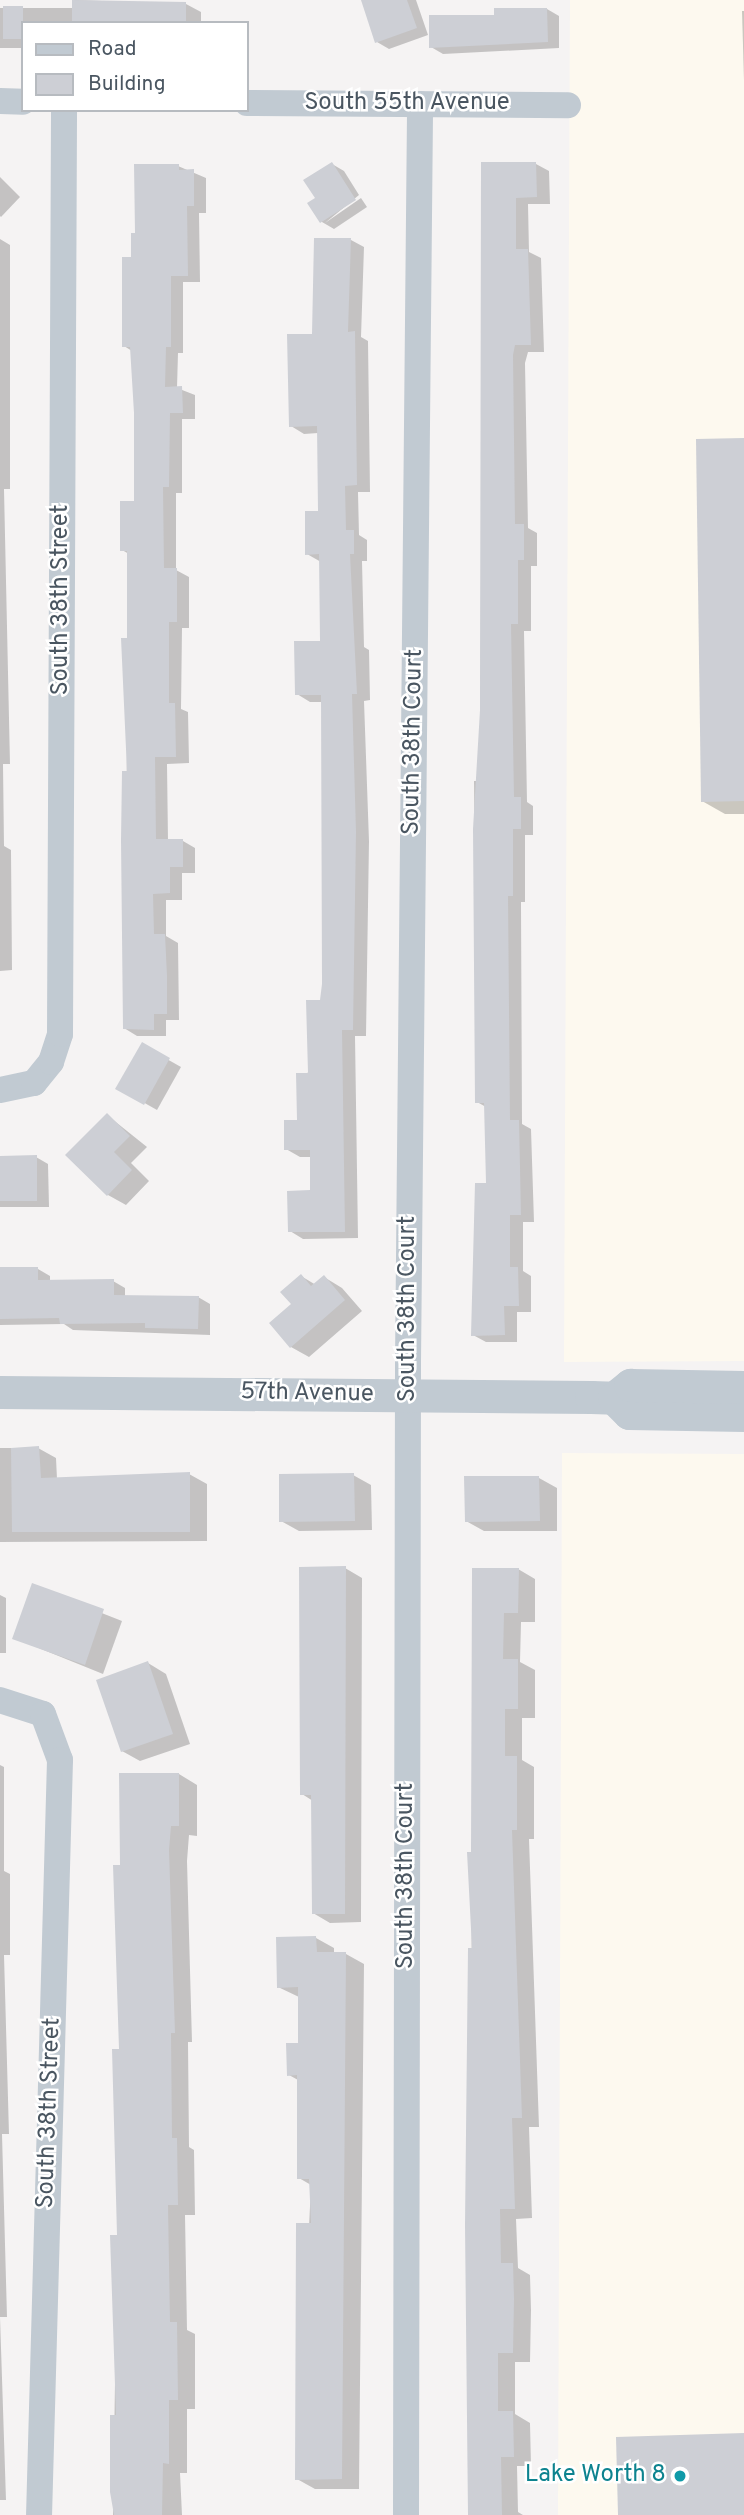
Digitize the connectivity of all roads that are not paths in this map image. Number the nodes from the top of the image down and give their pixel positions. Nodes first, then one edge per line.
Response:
1 (0, 102) edge
2 (21, 102) edge
3 (248, 103) edge
4 (421, 104) junction
5 (568, 105) dead end
6 (64, 112) edge
7 (0, 1090) edge
8 (744, 1387) edge
9 (0, 1392) edge
10 (408, 1395) junction
11 (614, 1398) junction
12 (744, 1415) edge
13 (0, 1700) edge
14 (39, 2515) edge
15 (406, 2515) edge

1 - 2 street
3 - 4 street, South 55th Avenue
4 - 5 street, South 55th Avenue
4 - 10 street, South 38th Court
6 - 7 street, South 38th Street
8 - 11 street, 57th Avenue
9 - 10 street, 57th Avenue
10 - 11 street, 57th Avenue
10 - 15 street, South 38th Court
11 - 12 street, 57th Avenue
13 - 14 street, South 38th Street

